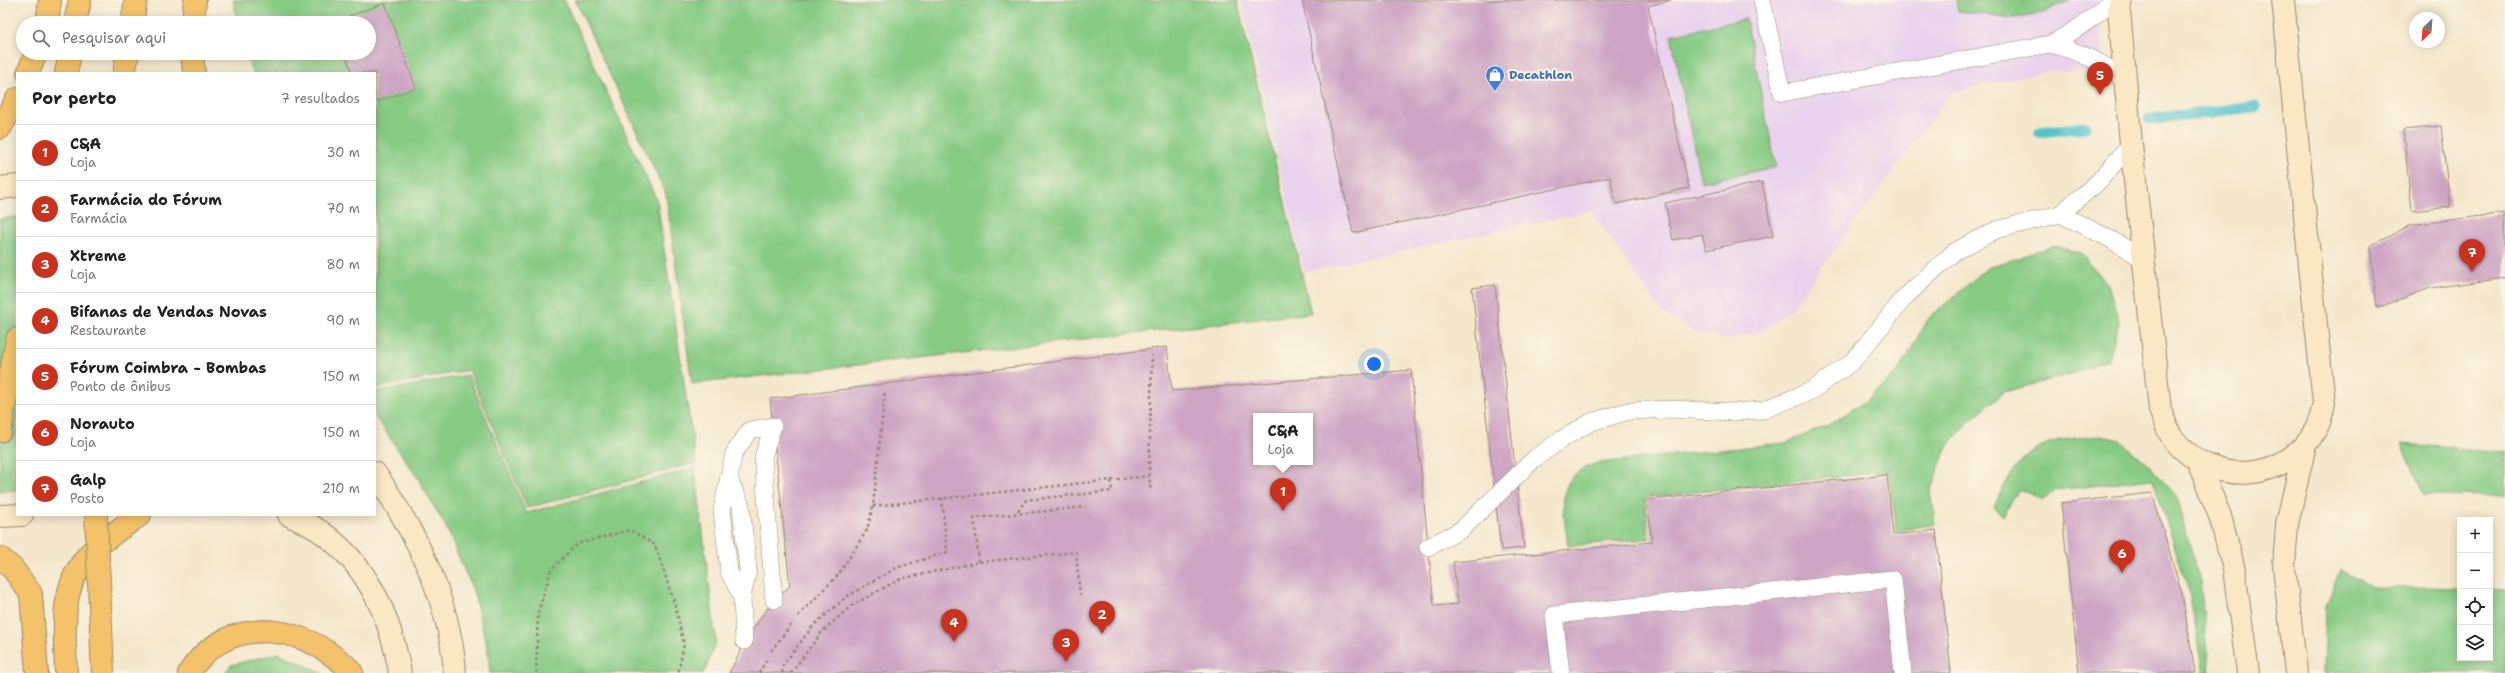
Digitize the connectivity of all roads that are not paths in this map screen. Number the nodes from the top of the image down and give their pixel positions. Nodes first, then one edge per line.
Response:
1 (50, 0) edge
2 (80, 0) edge
3 (136, 0) edge
4 (196, 0) edge
5 (1762, 0) edge
6 (2112, 0) edge
7 (2121, 0) edge
8 (2283, 0) edge
9 (48, 16) edge
10 (77, 16) edge
11 (133, 16) edge
12 (194, 16) edge
13 (2050, 44) junction
14 (33, 60) edge
15 (69, 60) edge
16 (127, 60) edge
17 (193, 60) edge
18 (28, 72) edge
19 (66, 72) edge
20 (124, 72) edge
21 (194, 72) edge
22 (2125, 80) junction
23 (16, 101) edge
24 (0, 128) edge
25 (2131, 144) junction
26 (16, 186) edge
27 (0, 188) edge
28 (2060, 214) junction
29 (2143, 259) junction
30 (16, 344) edge
31 (0, 432) edge
32 (2305, 445) junction
33 (2198, 462) junction
34 (376, 475) edge
35 (16, 515) edge
36 (0, 516) edge
37 (96, 516) edge
38 (139, 516) edge
39 (291, 516) edge
40 (1428, 546) dead end
41 (0, 558) edge
42 (774, 600) dead end
43 (744, 641) dead end
44 (37, 673) edge
45 (66, 673) edge
46 (103, 673) edge
47 (189, 673) edge
48 (352, 673) edge
49 (400, 673) edge
50 (455, 673) edge
51 (1561, 673) edge
52 (1903, 673) edge
53 (2248, 673) edge
54 (2296, 673) edge

1 - 9 main road
2 - 10 main road
3 - 11 main road
4 - 12 main road
5 - 13 lane
6 - 13 lane
7 - 22 main road
8 - 32 main road
13 - 22 lane
14 - 18 main road
15 - 19 main road
16 - 20 main road
17 - 21 main road
22 - 25 main road
23 - 24 main road
25 - 28 lane
25 - 29 main road
26 - 27 main road
28 - 29 lane
28 - 40 lane
29 - 33 main road
30 - 31 main road
32 - 33 main road
32 - 54 main road
33 - 53 main road
34 - 50 main road
35 - 36 main road
37 - 46 main road, bridge
38 - 45 main road
39 - 49 main road
41 - 44 main road
42 - 43 lane
47 - 48 main road
51 - 52 lane

